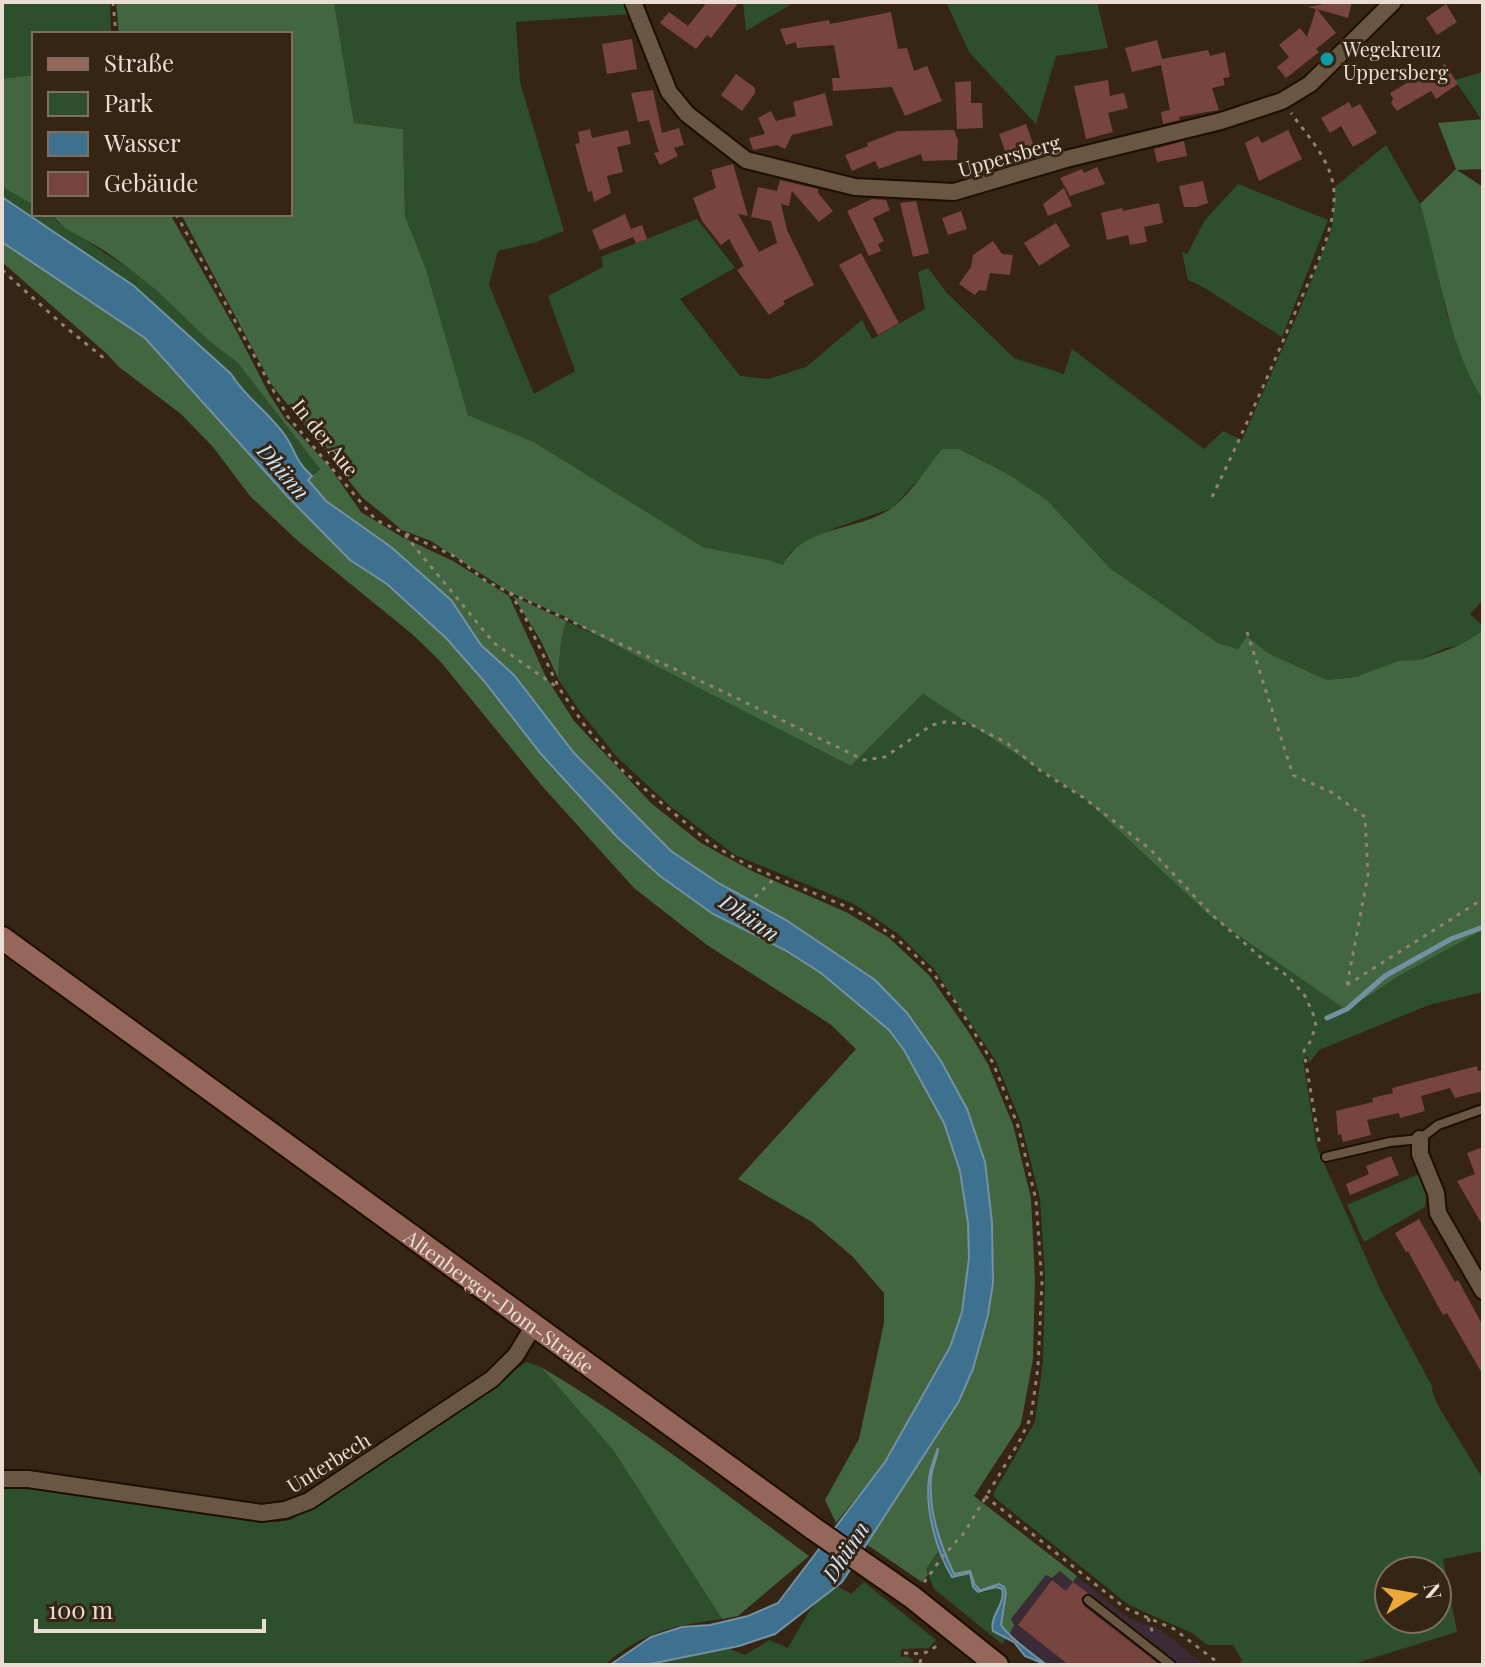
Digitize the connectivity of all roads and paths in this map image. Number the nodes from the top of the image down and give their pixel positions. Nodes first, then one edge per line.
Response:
1 (113, 2) edge
2 (633, 2) edge
3 (1393, 2) edge
4 (116, 32) edge
5 (1282, 101) junction
6 (177, 216) edge
7 (2, 270) edge
8 (105, 359) dead end
9 (1212, 497) dead end
10 (402, 532) junction
11 (510, 593) junction
12 (1247, 632) dead end
13 (559, 688) junction
14 (776, 877) junction
15 (755, 897) dead end
16 (1483, 899) edge
17 (2, 938) edge
18 (1483, 1109) edge
19 (1420, 1139) junction
20 (1326, 1157) joint
21 (1483, 1291) edge
22 (534, 1325) junction
23 (2, 1479) edge
24 (985, 1496) junction
25 (912, 1597) junction
26 (1088, 1600) dead end
27 (942, 1640) dead end
28 (904, 1653) dead end
29 (922, 1655) junction
30 (920, 1663) dead end
31 (997, 1665) edge
32 (1171, 1665) edge
33 (1221, 1665) edge

1 - 4 path
2 - 5 street, Uppersberg
3 - 5 street, Uppersberg
5 - 9 path
6 - 10 path, In der Aue
7 - 8 path
10 - 11 path, In der Aue
10 - 13 path
11 - 13 path
11 - 20 path, In der Aue
12 - 16 path
13 - 14 path
14 - 15 path
14 - 24 path
17 - 22 main road, Altenberger-Dom-Straße
18 - 19 lane
19 - 20 lane
19 - 21 street
22 - 23 street, Unterbech
22 - 25 main road, Altenberger-Dom-Straße
24 - 25 path
24 - 33 path
25 - 31 main road, Altenberger-Dom-Straße
26 - 32 lane
27 - 29 path
28 - 29 path
29 - 30 path

